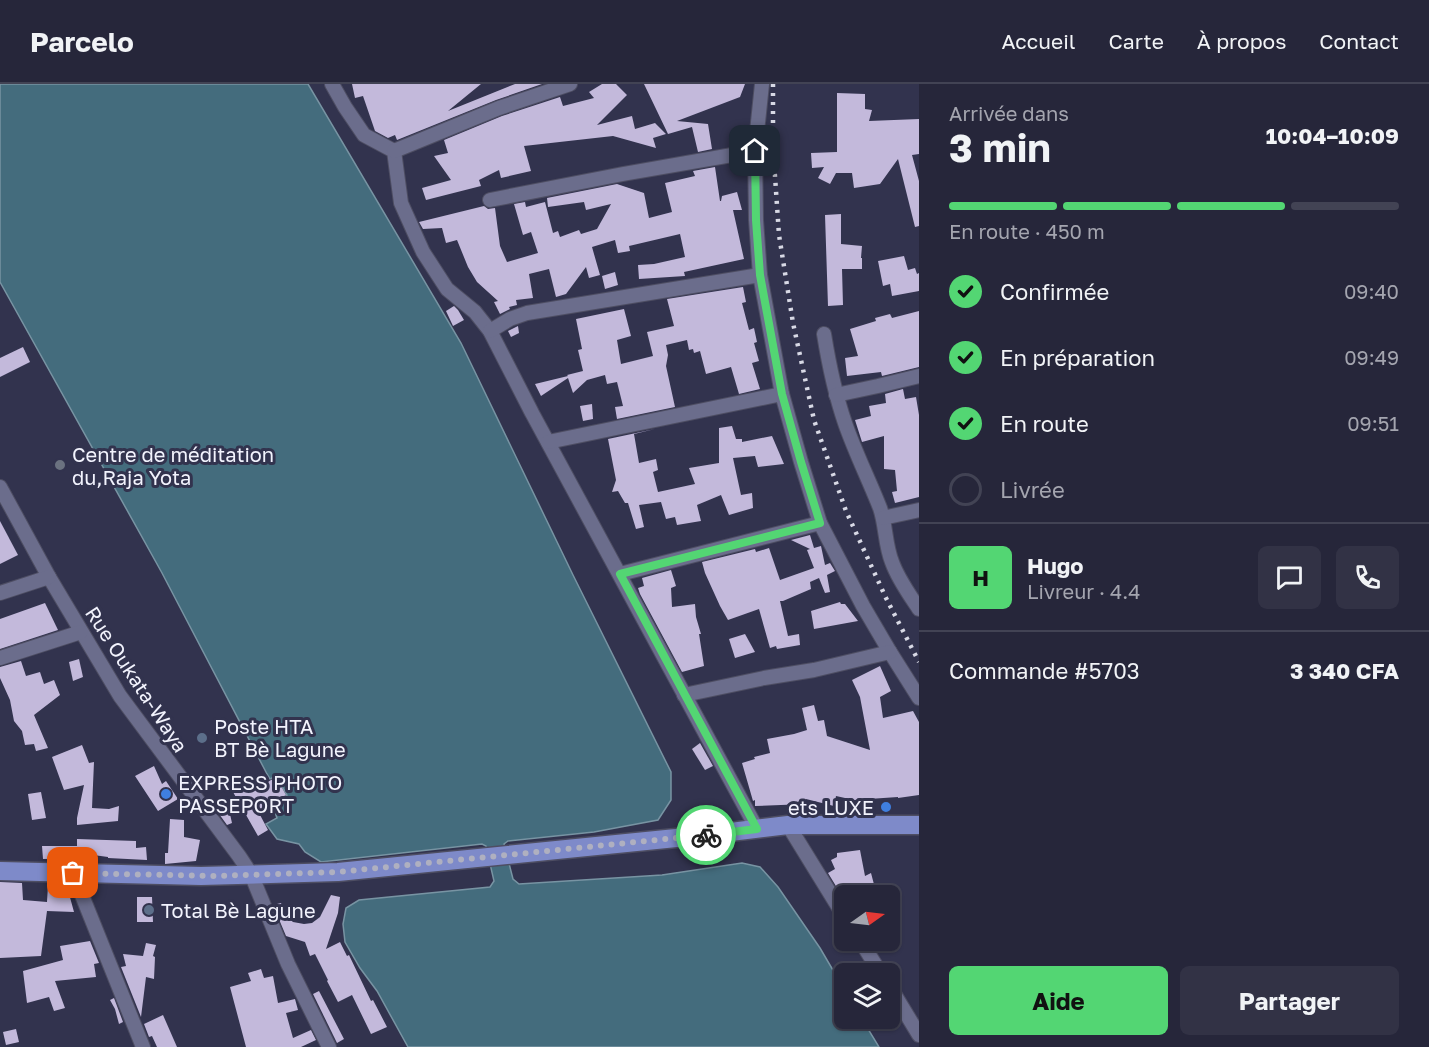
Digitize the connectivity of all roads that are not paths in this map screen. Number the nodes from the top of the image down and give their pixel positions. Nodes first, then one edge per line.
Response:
1 (332, 84) edge
2 (570, 84) edge
3 (762, 84) edge
4 (393, 151) junction
5 (755, 151) junction
6 (490, 200) dead end
7 (760, 275) junction
8 (490, 331) junction
9 (824, 334) dead end
10 (919, 376) edge
11 (782, 394) junction
12 (836, 395) junction
13 (548, 442) junction
14 (0, 487) edge
15 (919, 510) edge
16 (884, 518) junction
17 (820, 523) junction
18 (620, 574) junction
19 (49, 577) junction
20 (0, 593) edge
21 (919, 609) edge
22 (81, 632) junction
23 (890, 652) junction
24 (0, 658) edge
25 (684, 695) junction
26 (919, 698) edge
27 (788, 825) junction
28 (919, 825) edge
29 (757, 829) junction
30 (0, 871) edge
31 (73, 873) junction
32 (251, 874) junction
33 (834, 900) edge
34 (900, 1004) edge
35 (919, 1035) edge
36 (143, 1047) edge
37 (329, 1047) edge

1 - 4 street
2 - 4 street
3 - 5 street
4 - 8 street
5 - 6 street
5 - 7 street
7 - 8 street
7 - 11 street
8 - 13 street
9 - 12 street
10 - 12 street
11 - 13 street
11 - 17 street
12 - 16 street
13 - 18 street
14 - 19 street, Rue Oukata-Waya
15 - 16 street
16 - 21 street
17 - 18 street
17 - 23 street
18 - 25 street
19 - 20 street
19 - 22 street, Rue Oukata-Waya
22 - 24 street
22 - 32 street, Rue Oukata-Waya
23 - 25 street
23 - 26 street
25 - 29 street
27 - 28 main road
27 - 29 main road
27 - 33 street
29 - 32 main road
30 - 31 main road
31 - 32 main road
31 - 36 street
32 - 37 street, Rue Oukata-Waya
34 - 35 street

